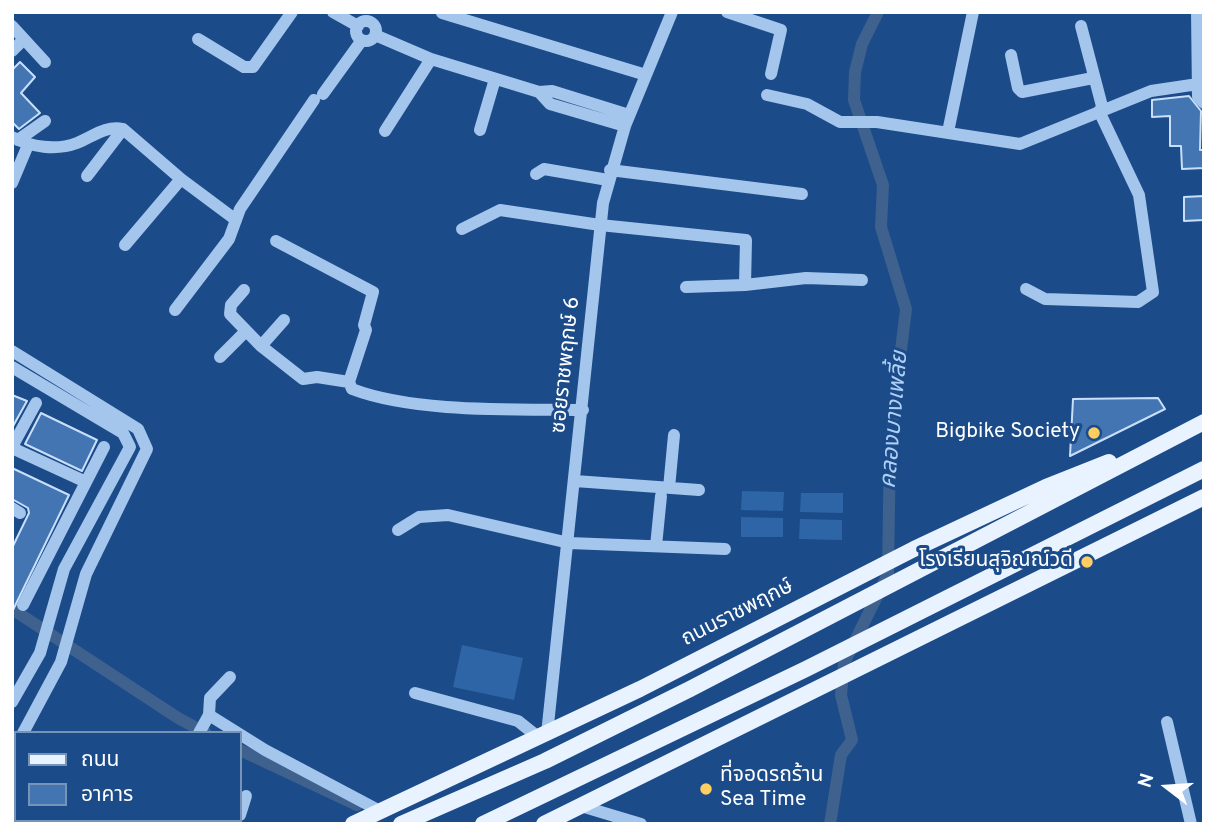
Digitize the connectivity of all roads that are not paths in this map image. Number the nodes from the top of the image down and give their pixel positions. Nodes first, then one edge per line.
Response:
1 (292, 12) edge
2 (333, 12) edge
3 (672, 12) edge
4 (727, 12) edge
5 (973, 12) edge
6 (1197, 12) edge
7 (442, 13) edge
8 (374, 23) edge
9 (12, 26) edge
10 (358, 26) junction
11 (1081, 26) dead end
12 (24, 39) junction
13 (198, 39) dead end
14 (362, 40) junction
15 (12, 51) edge
16 (1011, 55) dead end
17 (431, 60) junction
18 (45, 62) dead end
19 (771, 74) dead end
20 (646, 75) junction
21 (1093, 78) junction
22 (495, 79) junction
23 (1198, 84) junction
24 (767, 95) dead end
25 (1204, 103) edge
26 (1101, 111) junction
27 (45, 121) dead end
28 (627, 121) junction
29 (123, 128) junction
30 (480, 130) dead end
31 (386, 131) dead end
32 (948, 132) junction
33 (19, 141) edge
34 (536, 174) dead end
35 (609, 175) junction
36 (87, 176) dead end
37 (181, 179) junction
38 (12, 183) edge
39 (802, 194) dead end
40 (236, 220) junction
41 (600, 225) junction
42 (462, 229) dead end
43 (276, 242) dead end
44 (125, 245) dead end
45 (862, 280) dead end
46 (745, 285) junction
47 (686, 287) dead end
48 (1027, 289) dead end
49 (244, 290) dead end
50 (175, 310) dead end
51 (284, 320) dead end
52 (246, 331) junction
53 (261, 346) junction
54 (12, 351) edge
55 (220, 357) dead end
56 (12, 367) edge
57 (349, 382) junction
58 (36, 403) dead end
59 (583, 411) junction
60 (1204, 422) edge
61 (674, 435) dead end
62 (104, 447) dead end
63 (12, 448) edge
64 (1145, 451) junction
65 (1204, 469) edge
66 (575, 481) junction
67 (86, 482) junction
68 (699, 490) dead end
69 (665, 492) junction
70 (1204, 497) edge
71 (398, 530) dead end
72 (569, 543) junction
73 (656, 546) junction
74 (725, 549) dead end
75 (23, 605) dead end
76 (230, 677) dead end
77 (415, 693) dead end
78 (12, 704) edge
79 (209, 715) junction
80 (30, 717) junction
81 (1167, 722) dead end
82 (24, 731) edge
83 (200, 731) edge
84 (235, 731) edge
85 (242, 736) edge
86 (543, 736) junction
87 (246, 796) dead end
88 (581, 806) junction
89 (242, 809) edge
90 (380, 811) junction
91 (353, 824) edge
92 (401, 824) edge
93 (483, 824) edge
94 (544, 824) edge
95 (641, 824) edge
96 (1191, 824) edge

1 - 13 street
2 - 10 street
3 - 20 street, ซอยราชพฤกษ์ 6
4 - 19 street
5 - 32 street
6 - 23 street
7 - 20 street
8 - 10 street
8 - 14 street
8 - 17 street
9 - 12 street
10 - 14 street
11 - 21 street
12 - 15 street
12 - 18 street
14 - 40 street
16 - 21 street
17 - 22 street
17 - 31 street
20 - 28 street, ซอยราชพฤกษ์ 6
21 - 26 street
22 - 28 street
22 - 30 street
23 - 25 street
23 - 26 street
24 - 32 street
26 - 32 street
26 - 48 street
27 - 33 street
28 - 35 street, ซอยราชพฤกษ์ 6
29 - 33 street
29 - 36 street
29 - 37 street
33 - 38 street
34 - 35 street
35 - 39 street
35 - 41 street, ซอยราชพฤกษ์ 6
37 - 40 street
37 - 44 street
40 - 50 street
41 - 42 street
41 - 46 street
41 - 59 street, ซอยราชพฤกษ์ 6
43 - 57 street
45 - 46 street
46 - 47 street
49 - 52 street
51 - 53 street
52 - 53 street
52 - 55 street
53 - 57 street
54 - 80 street
56 - 78 street
57 - 59 street
58 - 63 street
59 - 66 street, ซอยราชพฤกษ์ 6
60 - 64 main road, ถนนราชพฤกษ์
61 - 69 street
62 - 67 street
63 - 67 street
64 - 86 main road, ถนนราชพฤกษ์
64 - 92 main road, ถนนราชพฤกษ์
65 - 93 main road
66 - 69 street
66 - 72 street, ซอยราชพฤกษ์ 6
67 - 75 street
68 - 69 street
69 - 73 street
70 - 88 main road
71 - 72 street
72 - 73 street
72 - 86 street, ซอยราชพฤกษ์ 6
73 - 74 street
76 - 79 street
77 - 86 street
78 - 80 street
79 - 83 street
79 - 84 street
80 - 82 street
81 - 96 street
85 - 90 street
86 - 90 main road, ถนนราชพฤกษ์
87 - 89 street
88 - 94 main road
88 - 95 street
90 - 91 main road, ถนนราชพฤกษ์

